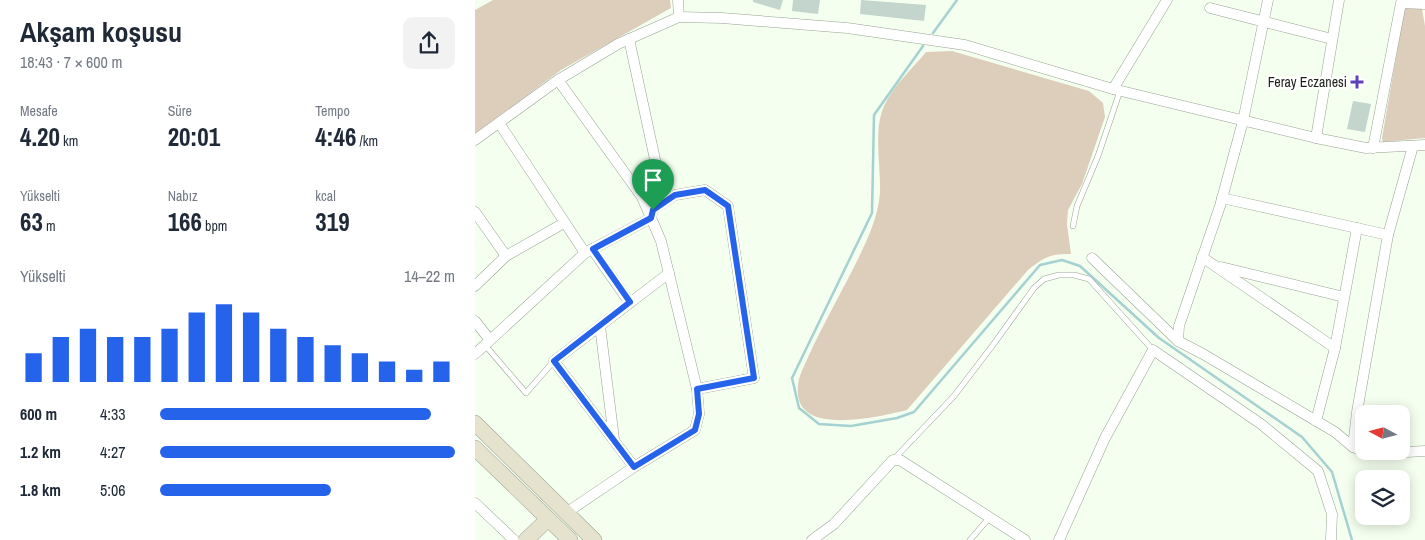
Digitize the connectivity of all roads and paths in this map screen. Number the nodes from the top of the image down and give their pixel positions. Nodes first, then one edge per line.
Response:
1 (678, 0) edge
2 (1167, 0) edge
3 (1268, 0) edge
4 (1339, 0) edge
5 (1425, 4) edge
6 (1210, 8) dead end
7 (679, 17) junction
8 (1263, 22) junction
9 (629, 39) junction
10 (1332, 39) junction
11 (559, 80) junction
12 (1117, 90) junction
13 (1243, 121) junction
14 (499, 123) junction
15 (1315, 138) junction
16 (475, 140) edge
17 (1425, 145) edge
18 (1413, 146) junction
19 (1373, 148) junction
20 (1222, 198) junction
21 (475, 212) edge
22 (651, 213) junction
23 (564, 223) junction
24 (1073, 226) dead end
25 (1357, 228) junction
26 (1388, 235) junction
27 (589, 251) junction
28 (506, 256) junction
29 (1202, 257) junction
30 (1092, 258) dead end
31 (1216, 266) junction
32 (669, 273) junction
33 (475, 286) edge
34 (1344, 297) junction
35 (630, 302) junction
36 (475, 321) edge
37 (599, 326) junction
38 (1178, 341) junction
39 (488, 342) junction
40 (1335, 348) junction
41 (1153, 350) junction
42 (475, 354) edge
43 (554, 361) junction
44 (697, 389) junction
45 (1316, 421) junction
46 (475, 423) edge
47 (614, 440) junction
48 (1353, 447) joint
49 (475, 448) edge
50 (1425, 451) edge
51 (1410, 452) edge
52 (893, 460) junction
53 (634, 467) junction
54 (475, 503) edge
55 (566, 513) junction
56 (990, 517) junction
57 (548, 519) junction
58 (514, 540) edge
59 (526, 540) edge
60 (570, 540) edge
61 (594, 540) edge
62 (812, 540) edge
63 (971, 540) edge
64 (1025, 540) edge
65 (1059, 540) edge
66 (1331, 540) edge

1 - 7 street
2 - 12 street
3 - 8 street
4 - 10 street
5 - 19 street
6 - 8 street
7 - 9 street
7 - 12 street
8 - 10 street
8 - 13 street
9 - 11 street
9 - 22 street
10 - 15 street
11 - 14 street
11 - 22 street
12 - 13 street
12 - 24 lane
13 - 15 street
13 - 20 street
14 - 16 street
14 - 23 street
15 - 19 street
17 - 18 street
18 - 19 street
18 - 26 street
20 - 25 street
20 - 29 street
21 - 28 street
22 - 27 street
22 - 32 street
22 - 44 street
23 - 27 street
23 - 28 street
25 - 26 street
25 - 34 street
26 - 48 street
27 - 35 street
27 - 39 street
28 - 33 street
29 - 31 street
29 - 38 street
30 - 38 street
31 - 34 street
31 - 40 street
32 - 35 street
32 - 44 street
34 - 40 street
35 - 37 street
36 - 39 street
37 - 43 street
37 - 47 street
38 - 45 street
39 - 42 street
39 - 43 lane
40 - 45 street
41 - 52 lane
41 - 65 street
41 - 66 street
43 - 47 street
44 - 53 street
45 - 48 street
46 - 55 street
47 - 53 street
49 - 57 street
50 - 51 street
52 - 56 street
52 - 62 street
53 - 55 street
54 - 58 street
55 - 61 street
56 - 63 lane
56 - 64 street
57 - 59 street
57 - 60 street

